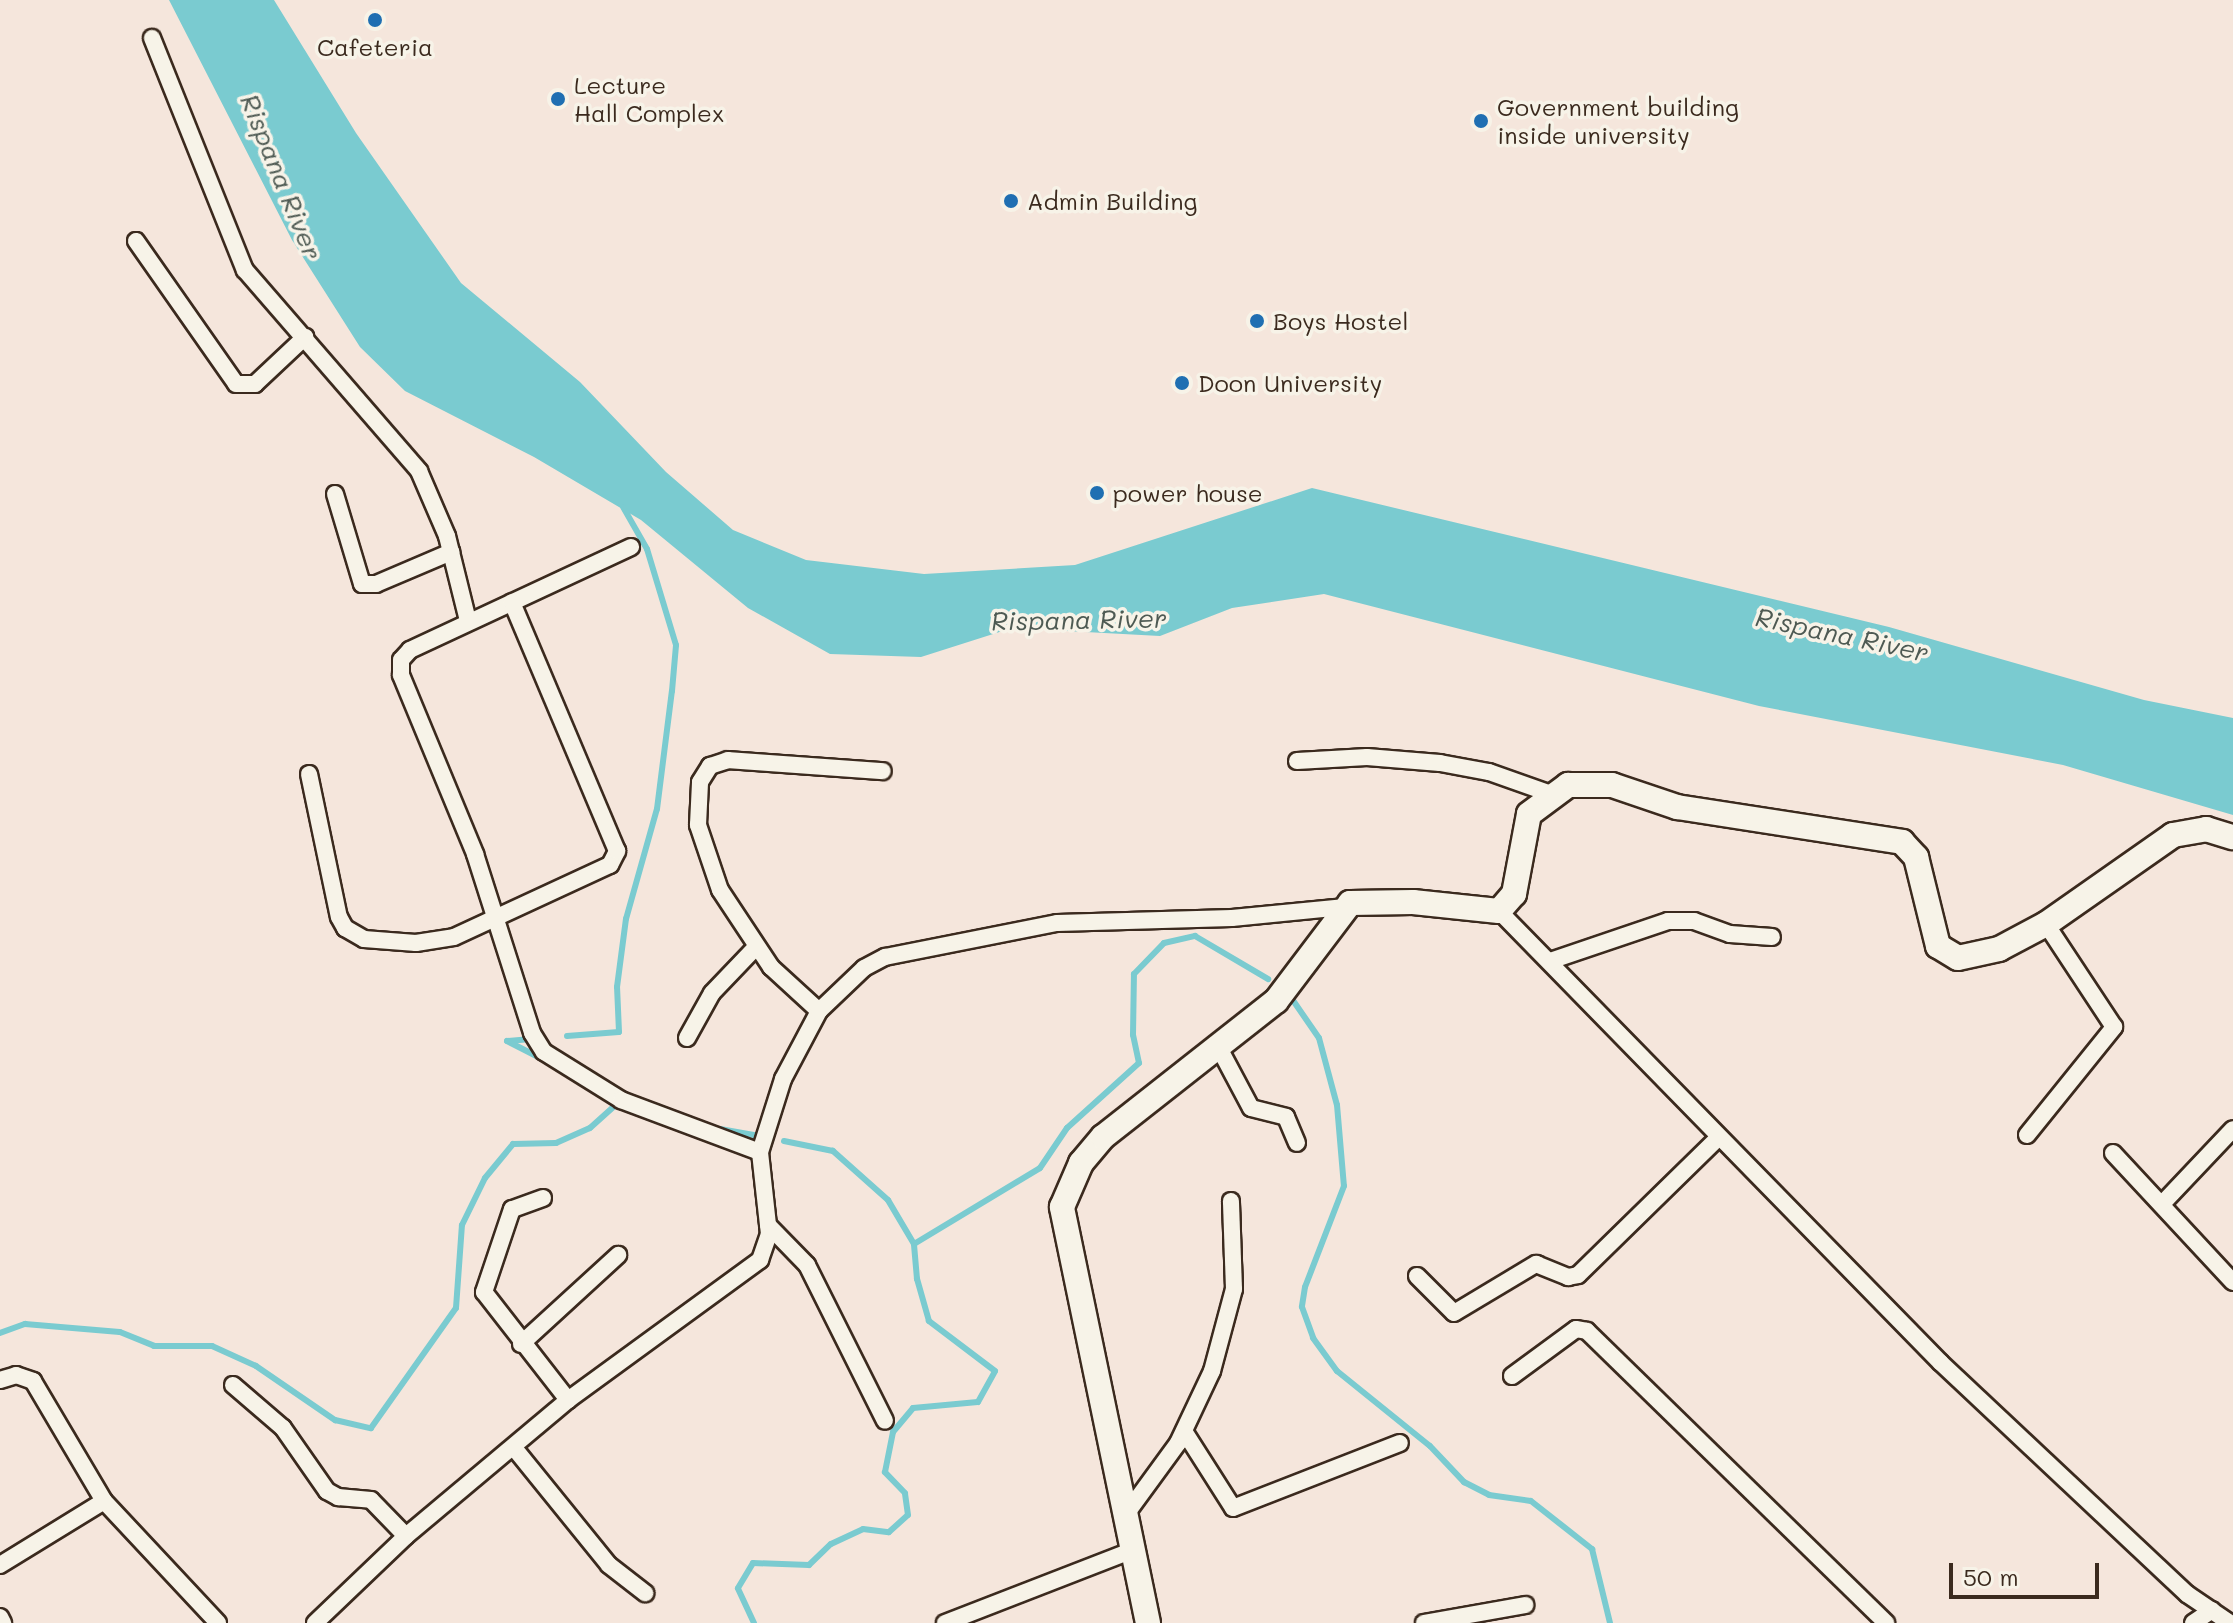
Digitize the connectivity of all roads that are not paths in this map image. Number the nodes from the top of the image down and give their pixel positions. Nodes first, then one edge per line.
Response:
1 (152, 38) dead end
2 (136, 241) dead end
3 (305, 337) junction
4 (335, 494) dead end
5 (631, 547) dead end
6 (451, 552) junction
7 (512, 602) junction
8 (468, 621) junction
9 (1297, 761) dead end
10 (883, 771) dead end
11 (309, 774) dead end
12 (1554, 795) junction
13 (2233, 837) edge
14 (1345, 907) junction
15 (1499, 911) junction
16 (494, 923) junction
17 (2046, 924) junction
18 (1772, 937) dead end
19 (756, 947) junction
20 (1550, 961) junction
21 (819, 1011) junction
22 (687, 1038) dead end
23 (1218, 1046) junction
24 (2233, 1129) edge
25 (2027, 1135) dead end
26 (1719, 1137) junction
27 (1297, 1143) dead end
28 (760, 1152) junction
29 (2113, 1153) dead end
30 (543, 1198) dead end
31 (1231, 1201) dead end
32 (2162, 1204) junction
33 (768, 1225) junction
34 (618, 1255) dead end
35 (1417, 1276) dead end
36 (2233, 1282) edge
37 (521, 1344) junction
38 (1512, 1376) dead end
39 (0, 1380) edge
40 (233, 1385) dead end
41 (568, 1400) junction
42 (885, 1421) dead end
43 (1184, 1431) junction
44 (1400, 1443) dead end
45 (515, 1449) junction
46 (104, 1501) junction
47 (1124, 1517) junction
48 (406, 1536) junction
49 (1131, 1551) junction
50 (0, 1565) edge
51 (645, 1593) dead end
52 (1525, 1605) dead end
53 (2212, 1610) junction
54 (0, 1617) edge
55 (320, 1621) edge
56 (3, 1623) edge
57 (218, 1623) edge
58 (945, 1623) edge
59 (1148, 1623) edge
60 (1424, 1623) edge
61 (1886, 1623) edge
62 (2193, 1623) edge
63 (2230, 1623) edge

1 - 3 street
2 - 3 street
3 - 6 street
4 - 6 street
5 - 7 street
6 - 8 street
7 - 8 street
7 - 16 street
8 - 16 street
9 - 12 street
10 - 19 street
11 - 16 street
12 - 15 main road
12 - 17 main road
13 - 17 main road
14 - 15 main road
14 - 21 street
14 - 23 main road
15 - 20 street
16 - 28 street
17 - 25 street
18 - 20 street
19 - 21 street
19 - 22 street
20 - 26 street
21 - 28 street
23 - 27 street
23 - 47 main road
24 - 32 street
26 - 35 street
26 - 53 street
28 - 33 street
29 - 32 street
30 - 37 street
31 - 43 street
32 - 36 street
33 - 41 street
33 - 42 street
34 - 37 street
37 - 41 street
38 - 61 street
39 - 46 street
40 - 48 street
41 - 45 street
43 - 44 street
43 - 47 street
45 - 48 street
45 - 51 street
46 - 50 street
46 - 57 street
47 - 49 main road
48 - 55 street
49 - 58 street
49 - 59 main road
52 - 60 street
53 - 62 street
53 - 63 street
54 - 56 street

